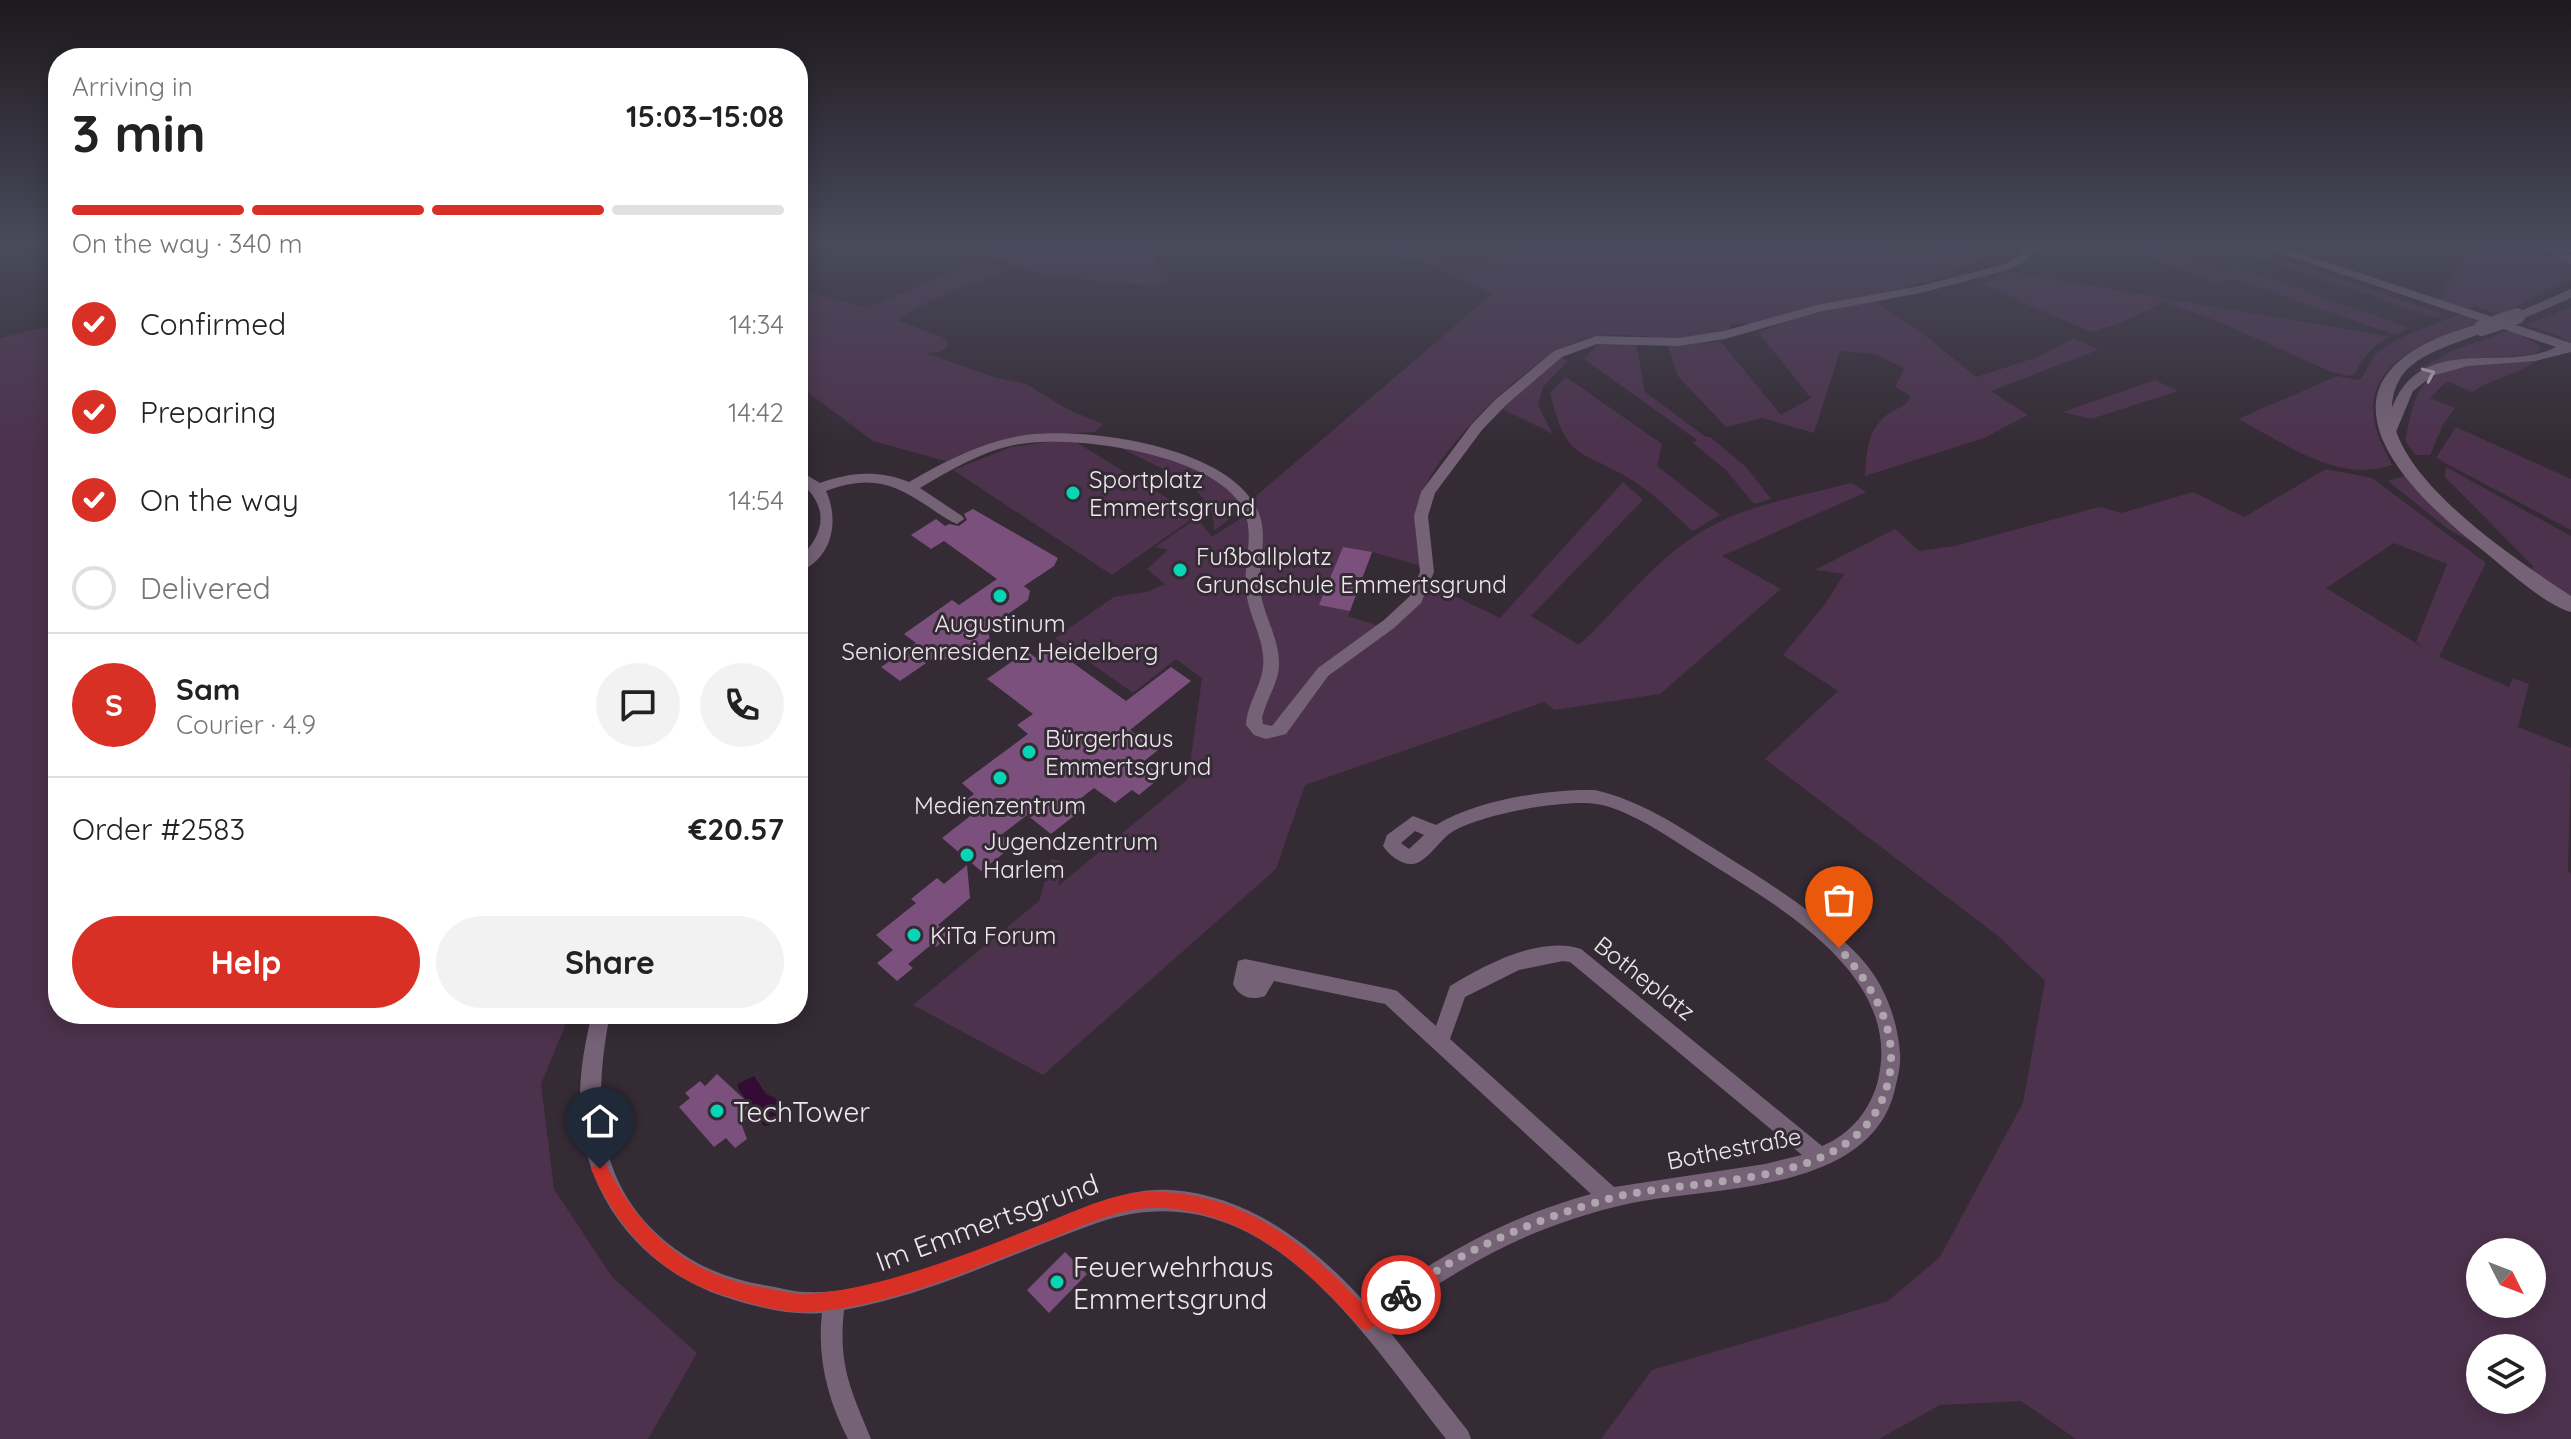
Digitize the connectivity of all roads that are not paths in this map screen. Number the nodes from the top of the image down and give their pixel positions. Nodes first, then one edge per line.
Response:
1 (1813, 310) edge
2 (2453, 310) edge
3 (2531, 310) edge
4 (2566, 349) edge
5 (2388, 436) junction
6 (808, 482) edge
7 (911, 487) junction
8 (818, 489) junction
9 (957, 519) dead end
10 (808, 548) edge
11 (2571, 605) edge
12 (1439, 833) dead end
13 (1264, 972) dead end
14 (598, 1024) edge
15 (1440, 1042) junction
16 (1821, 1158) junction
17 (1611, 1198) junction
18 (834, 1300) junction
19 (1367, 1322) junction
20 (860, 1439) edge
21 (1460, 1439) edge

1 - 7 street
2 - 4 street
3 - 5 street, bridge
5 -> 4 street
5 - 11 street
6 - 8 street
7 - 8 street
7 - 9 street
8 - 10 street
12 - 16 street, Bothestraße
13 - 15 street
14 - 18 street, Im Emmertsgrund
15 - 16 street, Botheplatz
15 - 17 street
16 - 17 street, Bothestraße
17 - 19 street, Bothestraße
18 - 19 street, Im Emmertsgrund
18 - 20 street
19 - 21 street, Im Emmertsgrund

